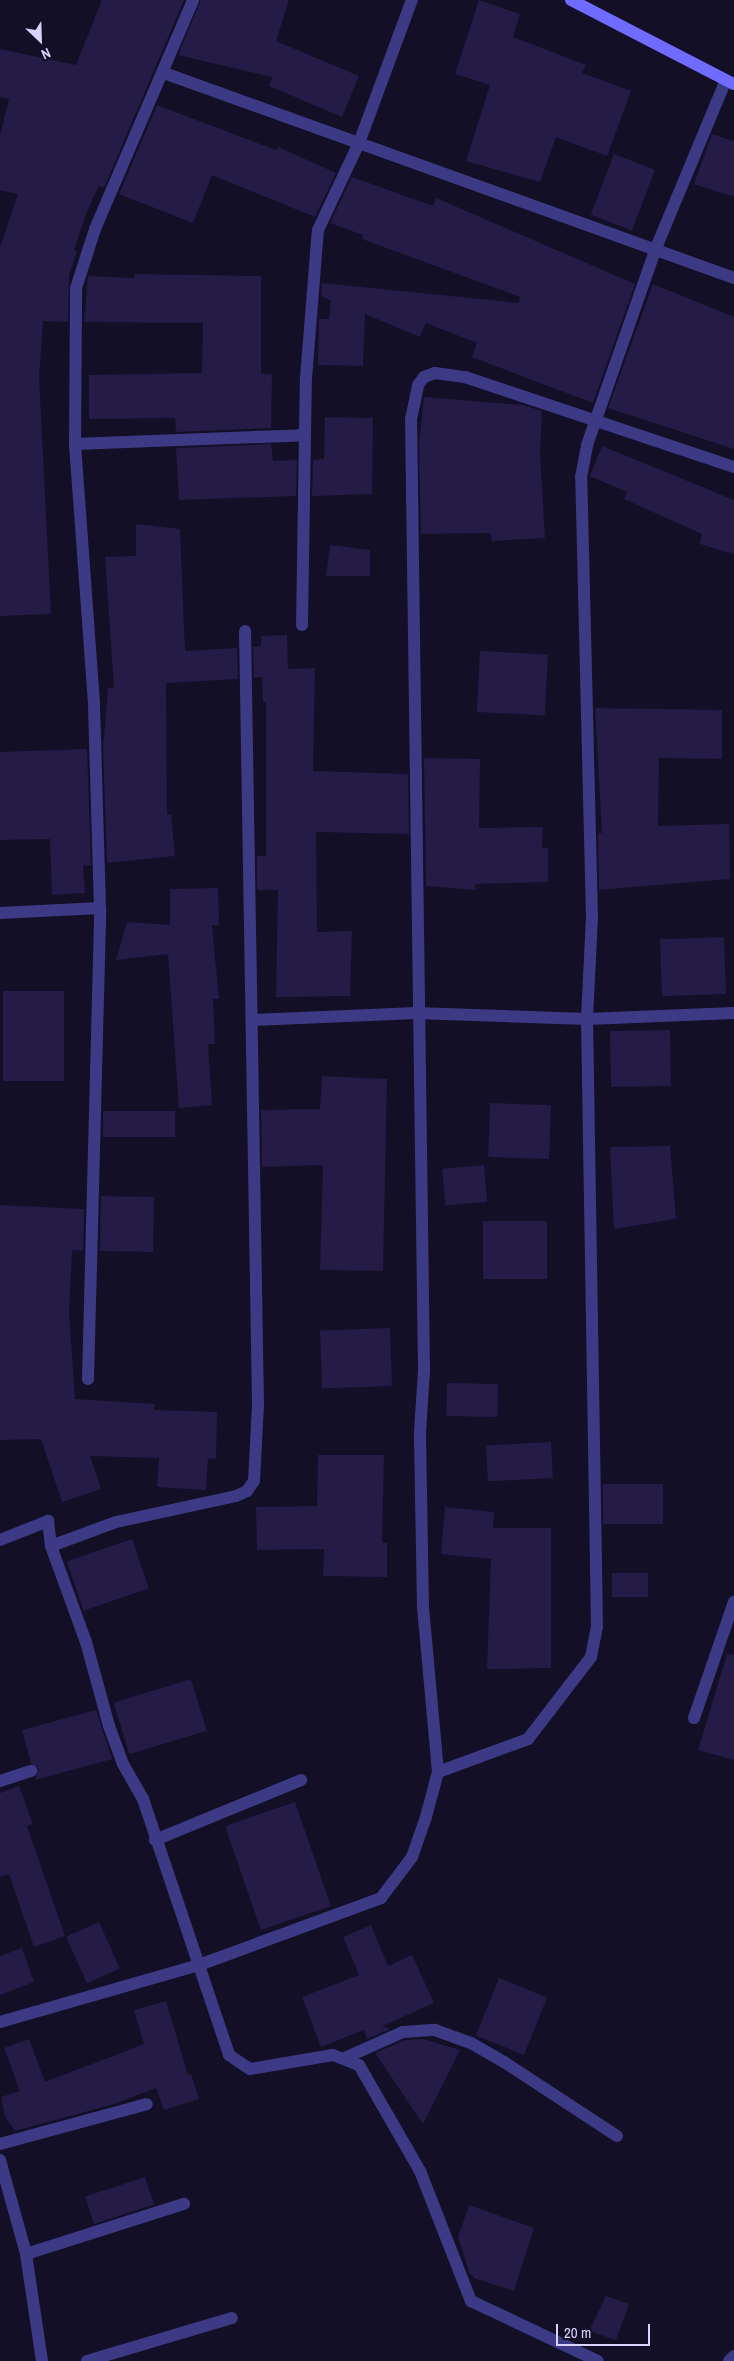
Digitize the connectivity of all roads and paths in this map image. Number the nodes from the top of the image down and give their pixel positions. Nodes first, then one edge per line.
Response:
1 (193, 0) edge
2 (412, 0) edge
3 (571, 0) edge
4 (590, 5) edge
5 (164, 73) junction
6 (730, 83) edge
7 (359, 143) junction
8 (656, 248) junction
9 (734, 278) edge
10 (597, 421) junction
11 (305, 435) junction
12 (75, 444) junction
13 (734, 467) edge
14 (302, 625) dead end
15 (245, 631) dead end
16 (100, 908) junction
17 (0, 913) edge
18 (416, 1013) junction
19 (734, 1014) edge
20 (587, 1019) junction
21 (252, 1020) junction
22 (88, 1379) dead end
23 (0, 1540) edge
24 (51, 1546) junction
25 (734, 1602) edge
26 (694, 1718) dead end
27 (31, 1771) dead end
28 (438, 1772) junction
29 (0, 1780) edge
30 (301, 1780) dead end
31 (156, 1840) junction
32 (199, 1965) junction
33 (0, 2022) edge
34 (347, 2058) junction
35 (147, 2104) dead end
36 (617, 2136) dead end
37 (0, 2144) edge
38 (0, 2160) edge
39 (184, 2204) dead end
40 (26, 2254) junction
41 (232, 2318) dead end
42 (734, 2356) edge
43 (42, 2361) edge
44 (87, 2361) edge
45 (598, 2361) edge
46 (729, 2361) edge

1 - 5 street
2 - 7 street
3 - 4 street
4 - 6 street
5 - 7 street
5 - 12 street
6 - 8 street
7 - 8 street
7 - 11 street
8 - 9 street
8 - 10 street
10 - 13 street
10 - 18 street
10 - 20 street
11 - 12 street
11 - 14 street
12 - 16 street
15 - 21 street
16 - 17 street
16 - 22 street
18 - 20 street
18 - 21 street
18 - 28 street
19 - 20 street
20 - 28 street
21 - 24 street
23 - 24 street
24 - 31 street
25 - 26 street
27 - 29 street
28 - 32 street
30 - 31 street
31 - 32 street
32 - 33 street
32 - 34 street
34 - 36 street
34 - 45 street
35 - 37 street
38 - 40 street
39 - 40 street
40 - 43 street
41 - 44 street
42 - 46 street

